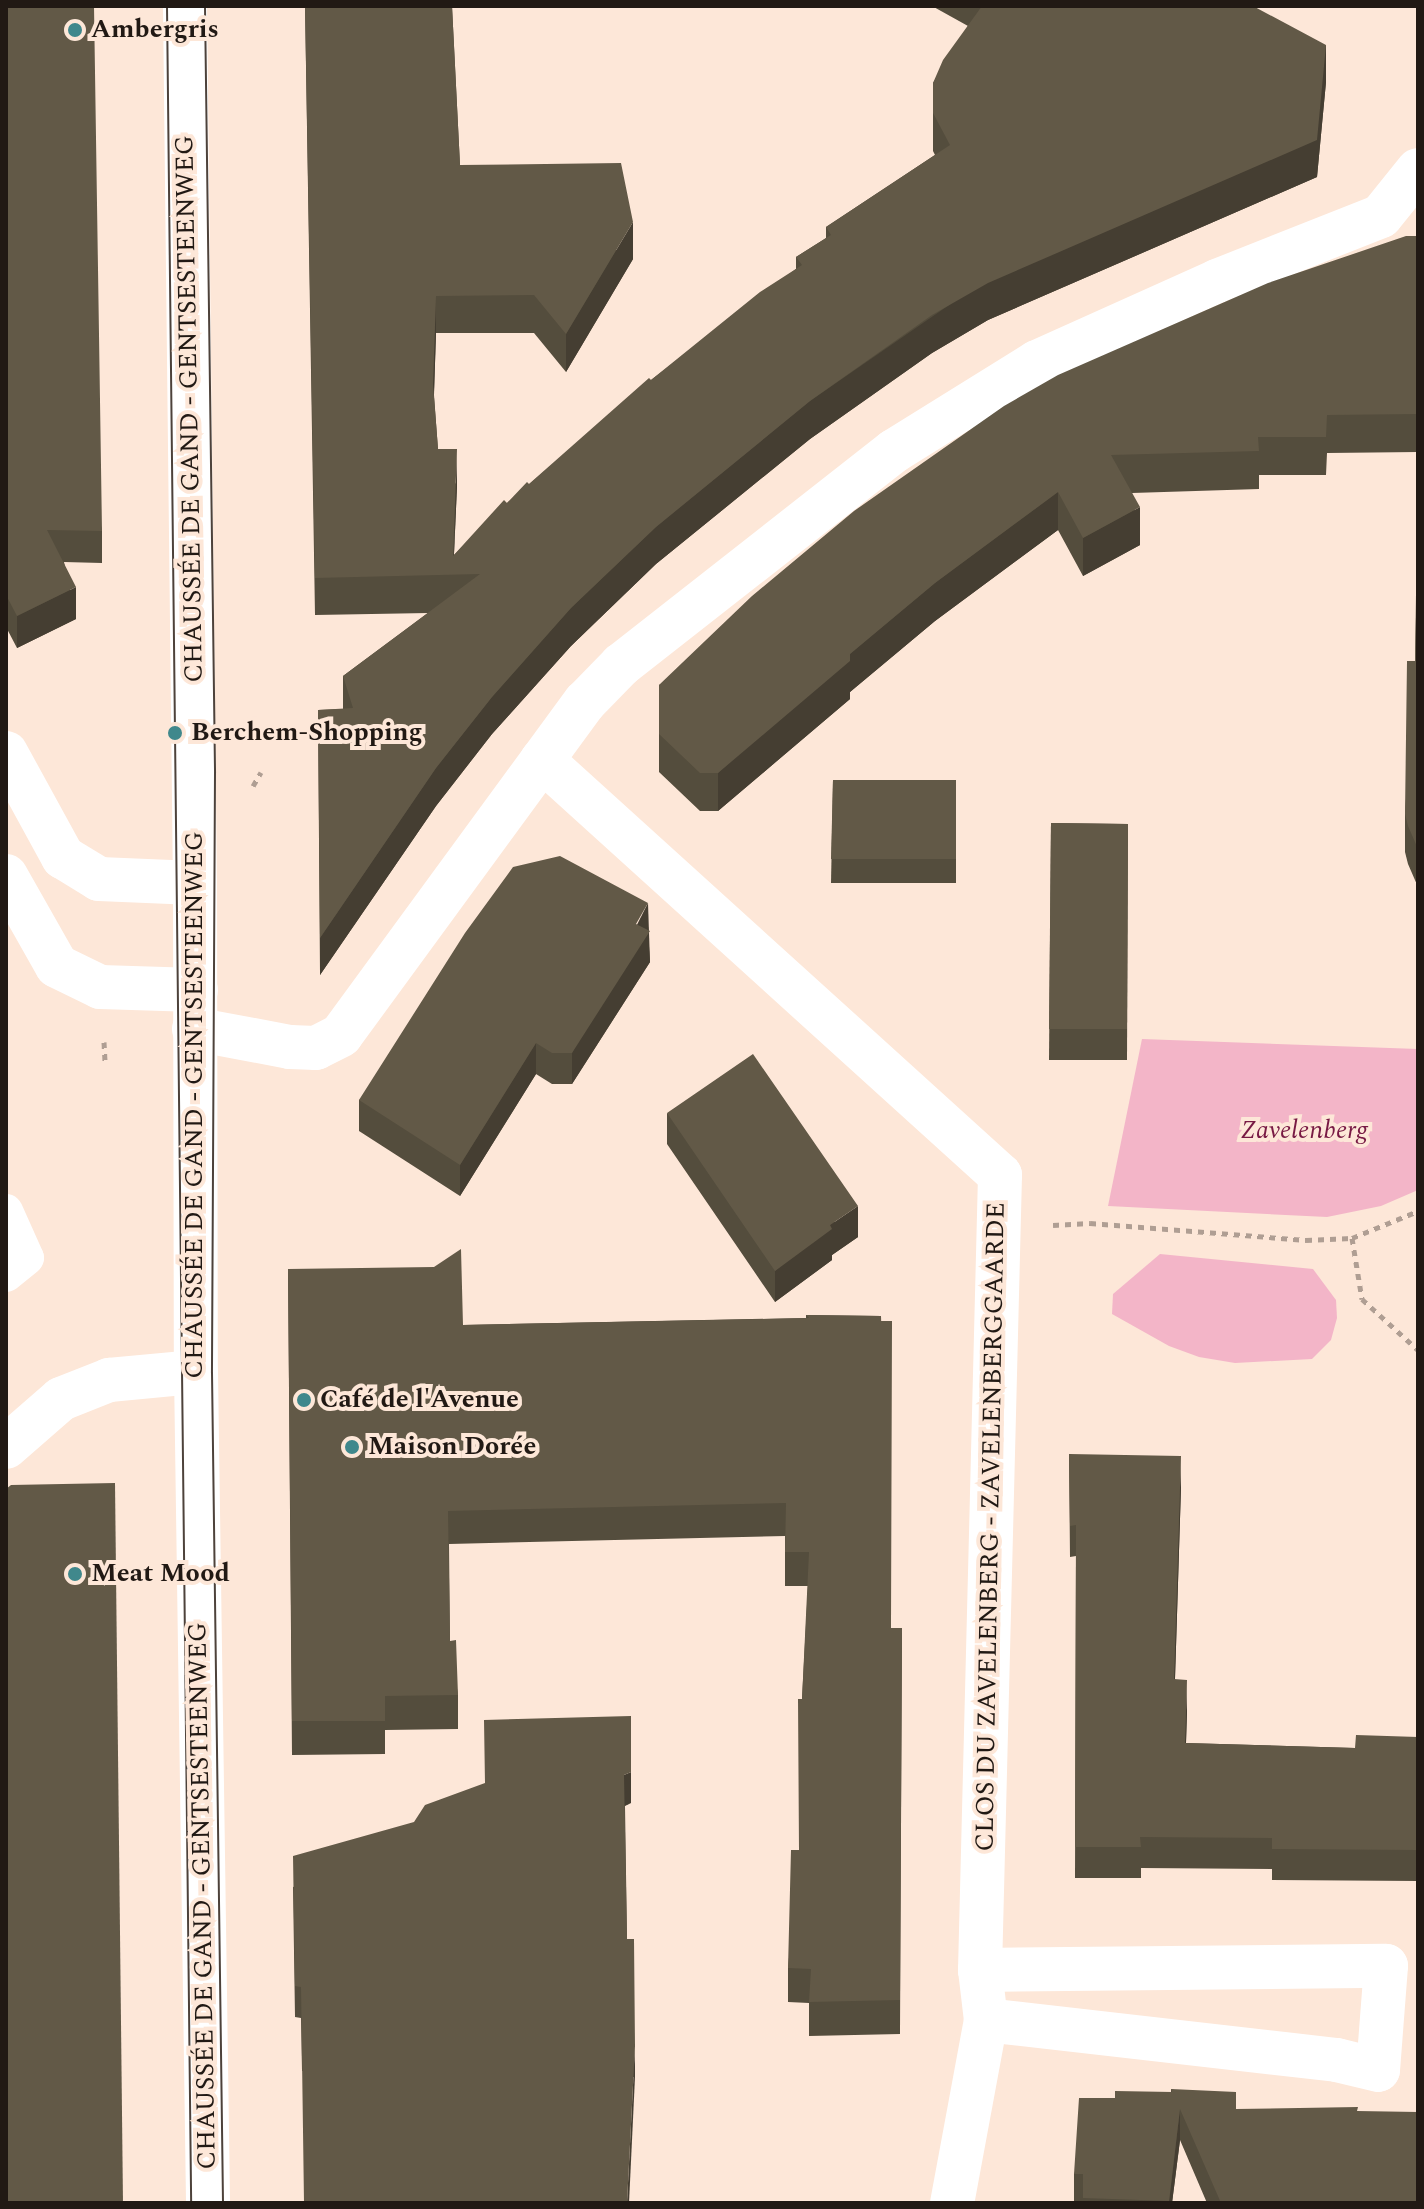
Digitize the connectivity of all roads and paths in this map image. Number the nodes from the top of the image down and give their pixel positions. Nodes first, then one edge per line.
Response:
1 (185, 6) edge
2 (1418, 170) edge
3 (6, 753) edge
4 (542, 760) junction
5 (6, 876) edge
6 (195, 883) junction
7 (195, 1009) junction
8 (6, 1211) edge
9 (1418, 1211) edge
10 (998, 1228) junction
11 (1352, 1238) junction
12 (6, 1275) edge
13 (1418, 1350) edge
14 (196, 1372) junction
15 (6, 1447) edge
16 (980, 1970) junction
17 (986, 2020) junction
18 (208, 2203) edge
19 (952, 2203) edge

1 - 6 street, CHAUSSÉE DE GAND - GENTSESTEENWEG
2 - 4 street
3 - 6 street
4 - 7 street
4 - 10 street, CLOS DU ZAVELENBERG - ZAVELENBERGGAARDE
5 - 7 street
6 - 7 street, CHAUSSÉE DE GAND - GENTSESTEENWEG
7 - 14 street, CHAUSSÉE DE GAND - GENTSESTEENWEG
8 - 12 lane
9 - 11 path
10 - 11 path
10 - 16 street, CLOS DU ZAVELENBERG - ZAVELENBERGGAARDE
11 - 13 path
14 - 15 street
14 - 18 street, CHAUSSÉE DE GAND - GENTSESTEENWEG
16 - 17 street, CLOS DU ZAVELENBERG - ZAVELENBERGGAARDE
16 - 17 street
17 - 19 street, CLOS DU ZAVELENBERG - ZAVELENBERGGAARDE

